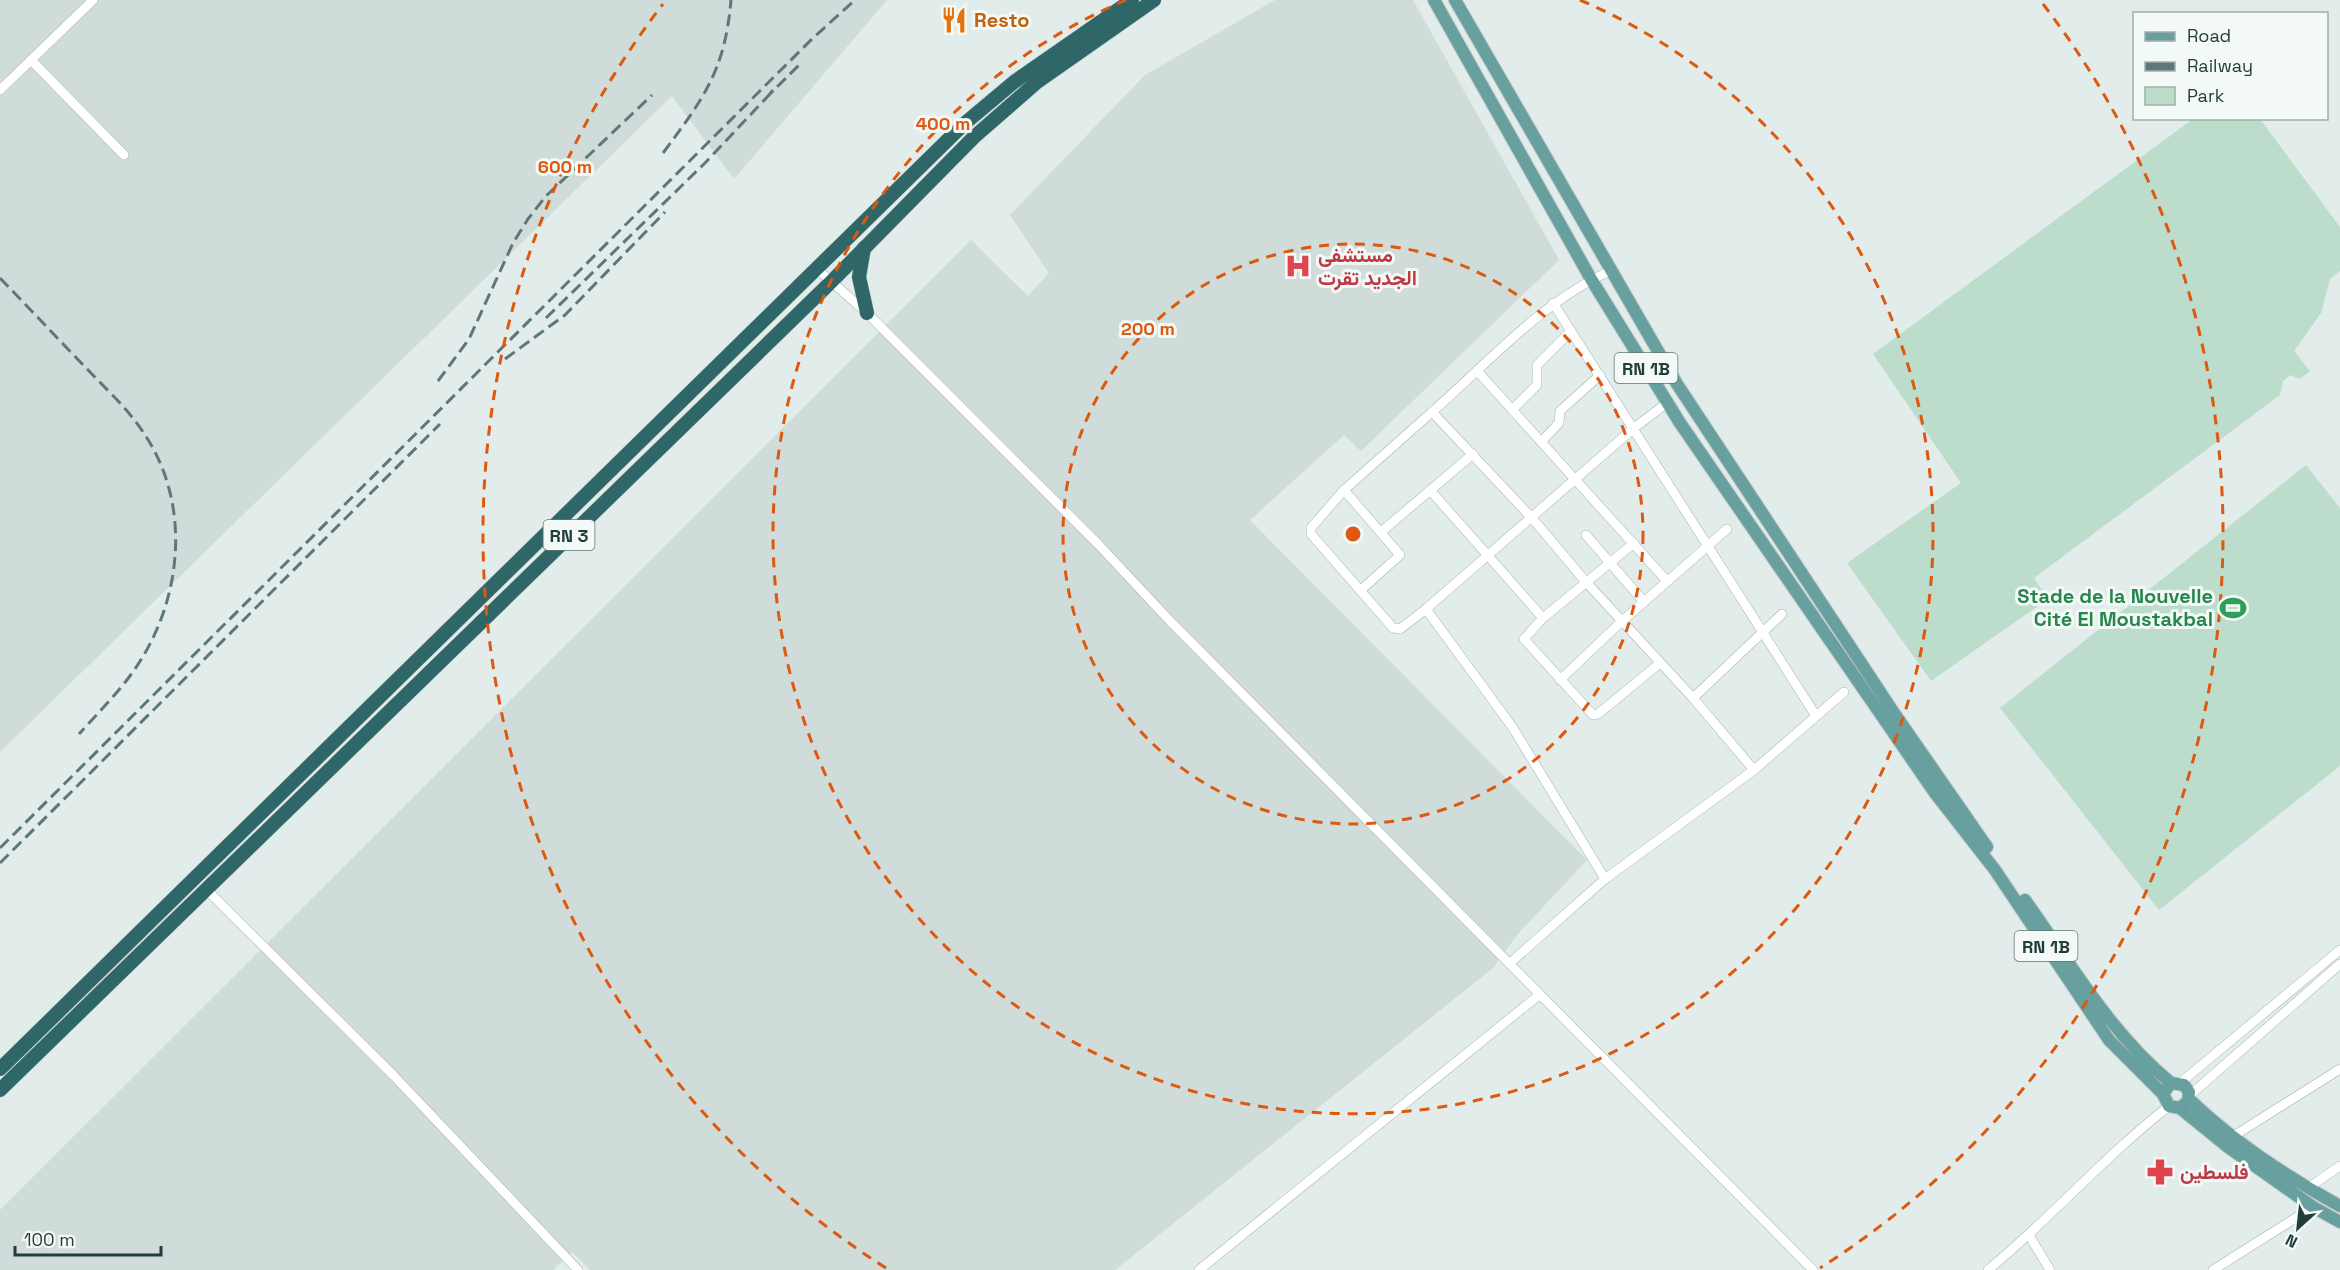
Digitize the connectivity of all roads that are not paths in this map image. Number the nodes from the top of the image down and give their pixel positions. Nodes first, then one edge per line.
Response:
1 (93, 0) edge
2 (1132, 0) edge
3 (1154, 0) edge
4 (1434, 0) edge
5 (1455, 0) edge
6 (31, 60) junction
7 (0, 90) edge
8 (124, 155) dead end
9 (865, 246) junction
10 (816, 268) junction
11 (1612, 270) junction
12 (1591, 279) junction
13 (831, 282) junction
14 (1553, 303) junction
15 (867, 313) junction
16 (1571, 331) junction
17 (1478, 372) junction
18 (1599, 375) junction
19 (1667, 403) junction
20 (1513, 409) junction
21 (1432, 412) junction
22 (1634, 428) junction
23 (1542, 441) junction
24 (638, 445) junction
25 (1473, 454) junction
26 (649, 457) junction
27 (1577, 478) junction
28 (1344, 490) junction
29 (1430, 490) junction
30 (1532, 518) junction
31 (1727, 529) dead end
32 (1381, 532) junction
33 (1586, 535) dead end
34 (1634, 543) junction
35 (1707, 544) junction
36 (1490, 556) junction
37 (1609, 563) junction
38 (1667, 580) junction
39 (1586, 582) junction
40 (1361, 590) junction
41 (1644, 602) junction
42 (1426, 609) junction
43 (1782, 614) dead end
44 (1543, 618) junction
45 (1621, 622) junction
46 (1762, 632) junction
47 (1660, 663) junction
48 (1560, 680) junction
49 (1844, 692) dead end
50 (1693, 698) junction
51 (1816, 716) junction
52 (1889, 716) junction
53 (1754, 770) junction
54 (1939, 789) junction
55 (1605, 879) junction
56 (206, 888) junction
57 (2340, 950) edge
58 (1509, 963) junction
59 (2340, 964) edge
60 (1539, 995) junction
61 (0, 1069) edge
62 (2340, 1069) edge
63 (2175, 1083) junction
64 (0, 1090) edge
65 (2178, 1101) junction
66 (2232, 1137) junction
67 (2340, 1166) edge
68 (2308, 1188) junction
69 (2340, 1206) edge
70 (2313, 1207) junction
71 (2340, 1222) edge
72 (2029, 1235) junction
73 (578, 1270) edge
74 (1200, 1270) edge
75 (1813, 1270) edge
76 (1988, 1270) edge
77 (2050, 1270) edge
78 (2213, 1270) edge

1 - 6 street
2 - 10 highway, RN 3
3 - 9 highway, RN 3
4 - 12 main road, RN 1B
5 - 11 main road, RN 1B
6 - 7 street
6 - 8 street
9 - 13 highway, RN 3
9 - 15 highway
10 - 13 street
10 - 24 highway, RN 3
11 - 12 street
11 - 52 main road, RN 1B
12 - 14 street
12 - 19 main road, RN 1B
13 - 15 street
13 - 26 highway, RN 3
14 - 16 street
14 - 17 street
15 - 58 street
16 - 18 street
16 - 20 street
17 - 20 street
17 - 21 street
18 - 22 street
18 - 23 street
19 - 22 street
19 - 52 main road, RN 1B
20 - 23 street
21 - 25 street
21 - 28 street
22 - 27 street
22 - 35 street
23 - 27 street
24 - 26 highway
24 - 61 highway, RN 3
25 - 29 street
25 - 30 street
26 - 56 highway, RN 3
27 - 30 street
27 - 34 street
28 - 32 street
28 - 40 street
29 - 32 street
29 - 36 street
30 - 36 street
30 - 39 street
31 - 35 street
32 - 40 street
33 - 37 street
34 - 37 street
34 - 38 street
35 - 38 street
35 - 46 street
36 - 42 street
36 - 44 street
37 - 39 street
37 - 41 street
38 - 41 street
39 - 44 street
39 - 45 street
40 - 42 street
41 - 45 street
42 - 55 street
43 - 46 street
44 - 48 street
45 - 47 street
45 - 48 street
46 - 50 street
46 - 51 street
47 - 48 street
47 - 50 street
49 - 51 street
50 - 53 street
51 - 53 street
52 - 54 main road, RN 1B
53 - 55 street
54 - 63 main road, RN 1B
54 - 65 main road, RN 1B
55 - 58 street
56 - 64 highway, RN 3
56 - 73 street
57 - 63 street
58 - 60 street
59 - 65 street
60 - 74 street
60 - 75 street
62 - 66 street
63 - 65 main road
63 - 65 main road, RN 1B
65 - 66 main road, RN 1B
65 - 70 main road, RN 1B
65 - 72 street
66 - 68 main road, RN 1B
67 - 68 street
68 - 69 main road, RN 1B
70 - 71 main road, RN 1B
70 - 78 street
72 - 76 street
72 - 77 street

